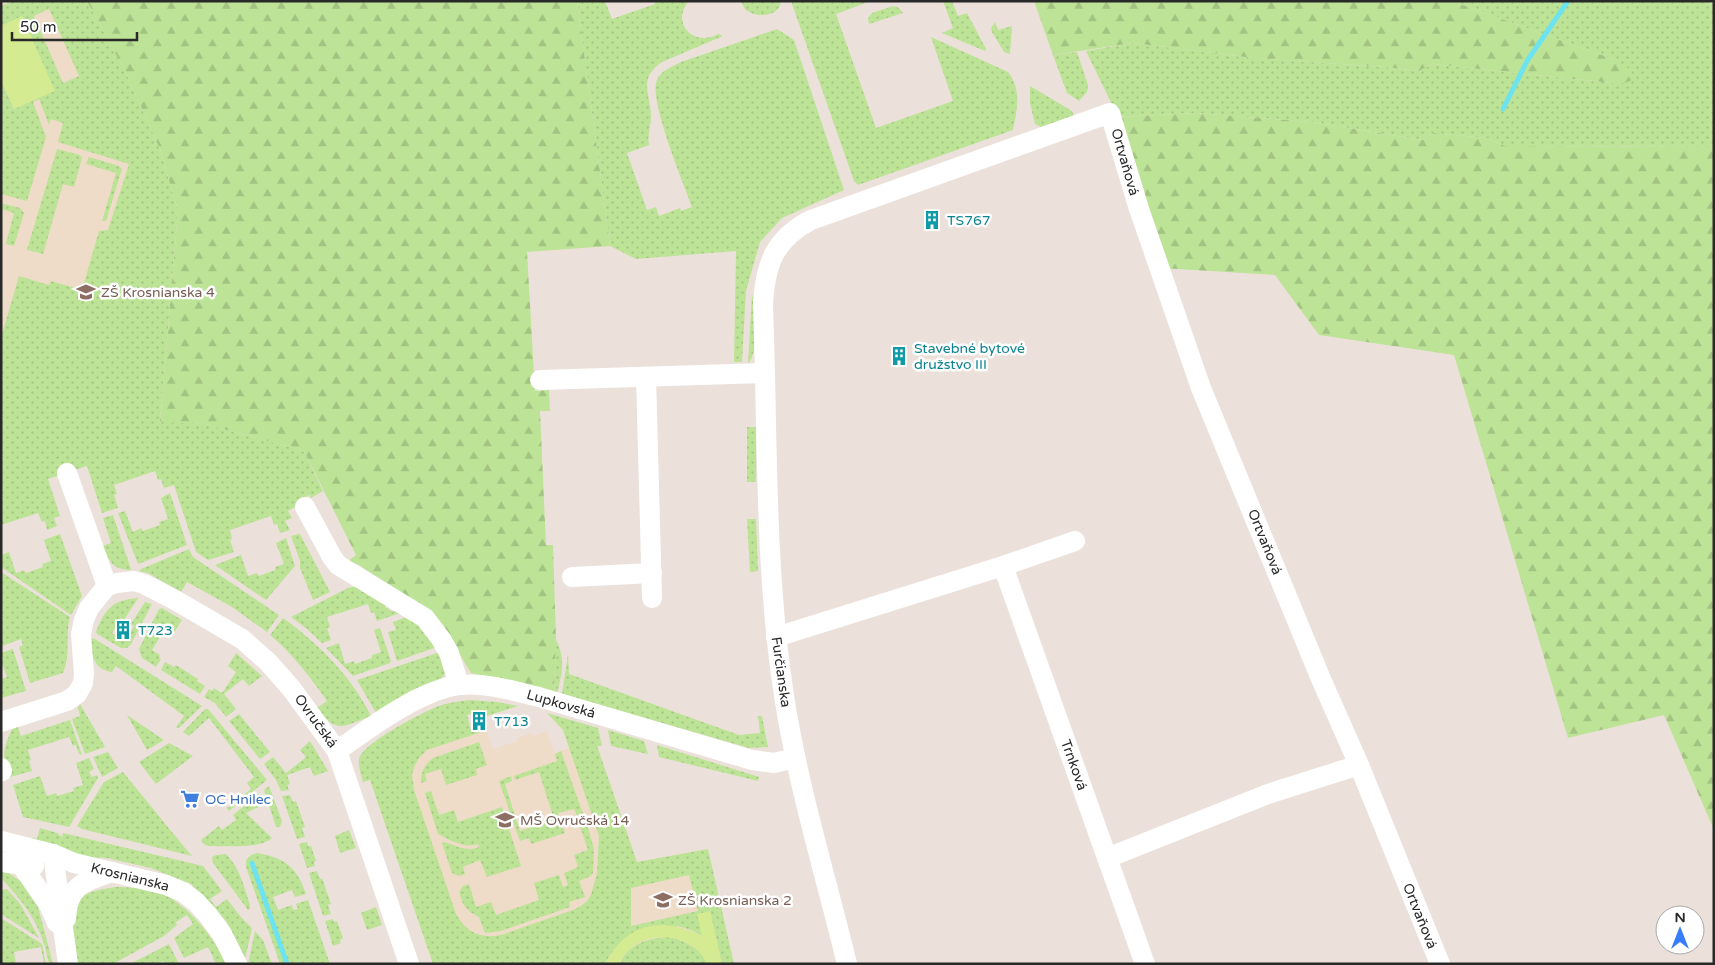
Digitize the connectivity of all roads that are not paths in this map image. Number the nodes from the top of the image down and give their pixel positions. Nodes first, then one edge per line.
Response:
1 (1110, 113) joint
2 (765, 372) junction
3 (646, 377) junction
4 (540, 380) dead end
5 (67, 473) dead end
6 (305, 507) dead end
7 (1075, 541) dead end
8 (1003, 566) junction
9 (652, 573) junction
10 (572, 577) dead end
11 (107, 586) junction
12 (652, 598) dead end
13 (776, 637) junction
14 (459, 685) junction
15 (1, 722) edge
16 (337, 751) junction
17 (795, 758) junction
18 (1359, 765) junction
19 (1, 841) edge
20 (1107, 858) junction
21 (54, 860) junction
22 (1, 862) edge
23 (22, 866) junction
24 (112, 872) junction
25 (67, 955) edge
26 (237, 964) edge
27 (409, 964) edge
28 (847, 964) edge
29 (1145, 964) edge
30 (1440, 964) edge

1 - 2 street, Furčianska
1 - 18 street, Ortvaňová
2 - 3 street
2 - 13 street, Furčianska
3 - 4 street
3 - 9 street
5 - 11 street
6 - 14 street
7 - 8 street
8 - 13 street
8 - 20 street, Trnková
9 - 10 street
9 - 12 street
11 - 15 street
11 - 16 street, Ovručská
13 - 17 street, Furčianska
14 - 16 street, Lupkovská
14 - 17 street, Lupkovská
16 - 27 street, Ovručská
17 - 28 street, Furčianska
18 - 20 street
18 - 30 street, Ortvaňová
19 - 21 street, Krosnianska
20 - 29 street, Trnková
21 - 23 street, Krosnianska
21 - 24 street, Krosnianska
21 - 25 street
22 - 23 street, Krosnianska
23 - 25 street
24 - 25 street
24 - 26 street, Krosnianska

